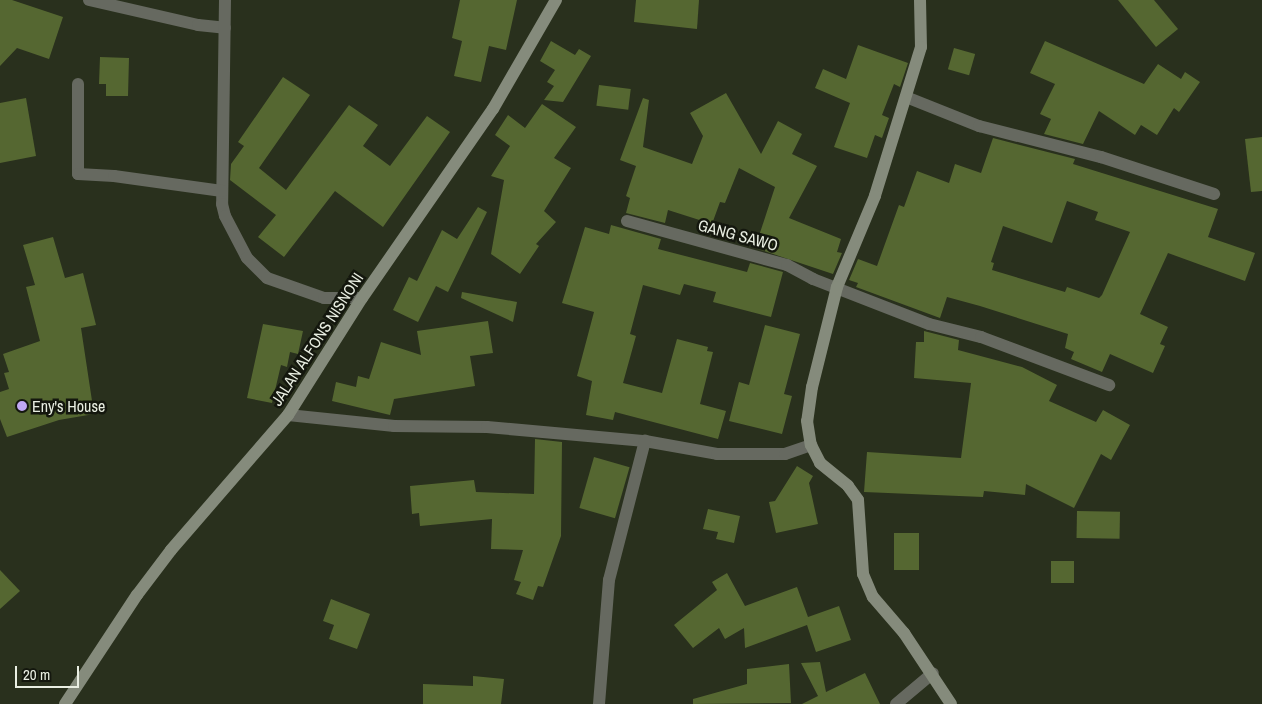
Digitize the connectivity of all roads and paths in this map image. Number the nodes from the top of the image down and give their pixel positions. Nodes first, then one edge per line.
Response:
1 (88, 0) edge
2 (225, 0) edge
3 (556, 0) edge
4 (920, 0) edge
5 (225, 28) junction
6 (78, 84) dead end
7 (906, 98) junction
8 (222, 191) junction
9 (1214, 194) dead end
10 (627, 221) dead end
11 (836, 288) junction
12 (362, 298) junction
13 (1110, 385) dead end
14 (288, 415) junction
15 (646, 442) junction
16 (811, 445) junction
17 (933, 673) junction
18 (65, 704) edge
19 (599, 704) edge
20 (896, 704) edge
21 (951, 704) edge

1 - 5 street
2 - 5 street
3 - 12 main road, JALAN ALFONS NISNONI
4 - 7 main road
5 - 8 street
6 - 8 street
7 - 9 street
7 - 11 main road
8 - 12 street
10 - 11 street, GANG SAWO
11 - 13 street, GANG SAWO
11 - 16 main road
12 - 14 main road, JALAN ALFONS NISNONI
14 - 15 street
14 - 18 main road, JALAN ALFONS NISNONI
15 - 16 street
15 - 19 street
16 - 17 main road
17 - 20 street
17 - 21 main road

